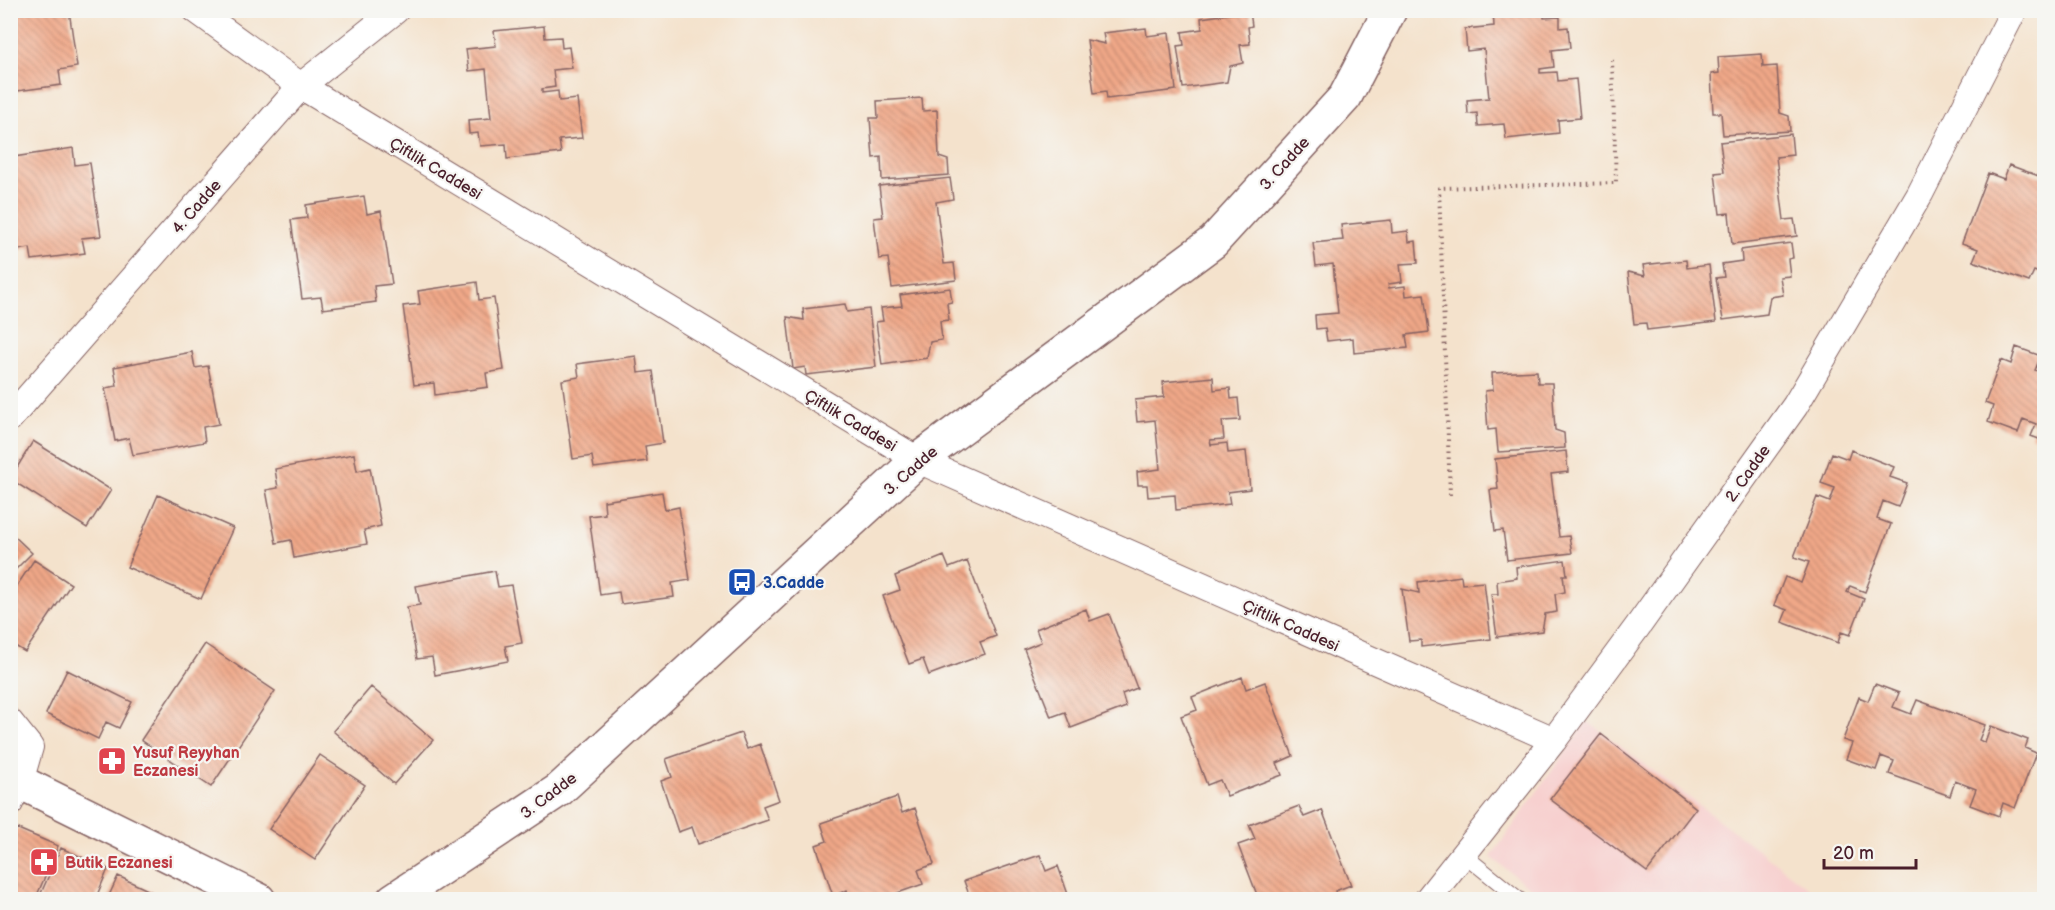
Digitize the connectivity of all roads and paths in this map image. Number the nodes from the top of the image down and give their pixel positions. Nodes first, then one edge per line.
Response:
1 (196, 10) edge
2 (396, 10) edge
3 (1390, 10) edge
4 (2014, 10) edge
5 (1612, 59) dead end
6 (301, 86) junction
7 (10, 418) edge
8 (918, 460) junction
9 (1450, 495) dead end
10 (10, 722) edge
11 (1554, 740) junction
12 (14, 788) edge
13 (1463, 854) junction
14 (259, 900) edge
15 (393, 900) edge
16 (1427, 900) edge
17 (1520, 900) edge

1 - 6 street, Çiftlik Caddesi
2 - 6 street, 4. Cadde
3 - 8 street, 3. Cadde
4 - 11 street, 2. Cadde
5 - 9 path
6 - 7 street, 4. Cadde
6 - 8 street, Çiftlik Caddesi
8 - 11 street, Çiftlik Caddesi
8 - 15 street, 3. Cadde
10 - 12 street
11 - 13 street, 2. Cadde
12 - 14 street
13 - 16 street, 2. Cadde
13 - 17 lane

